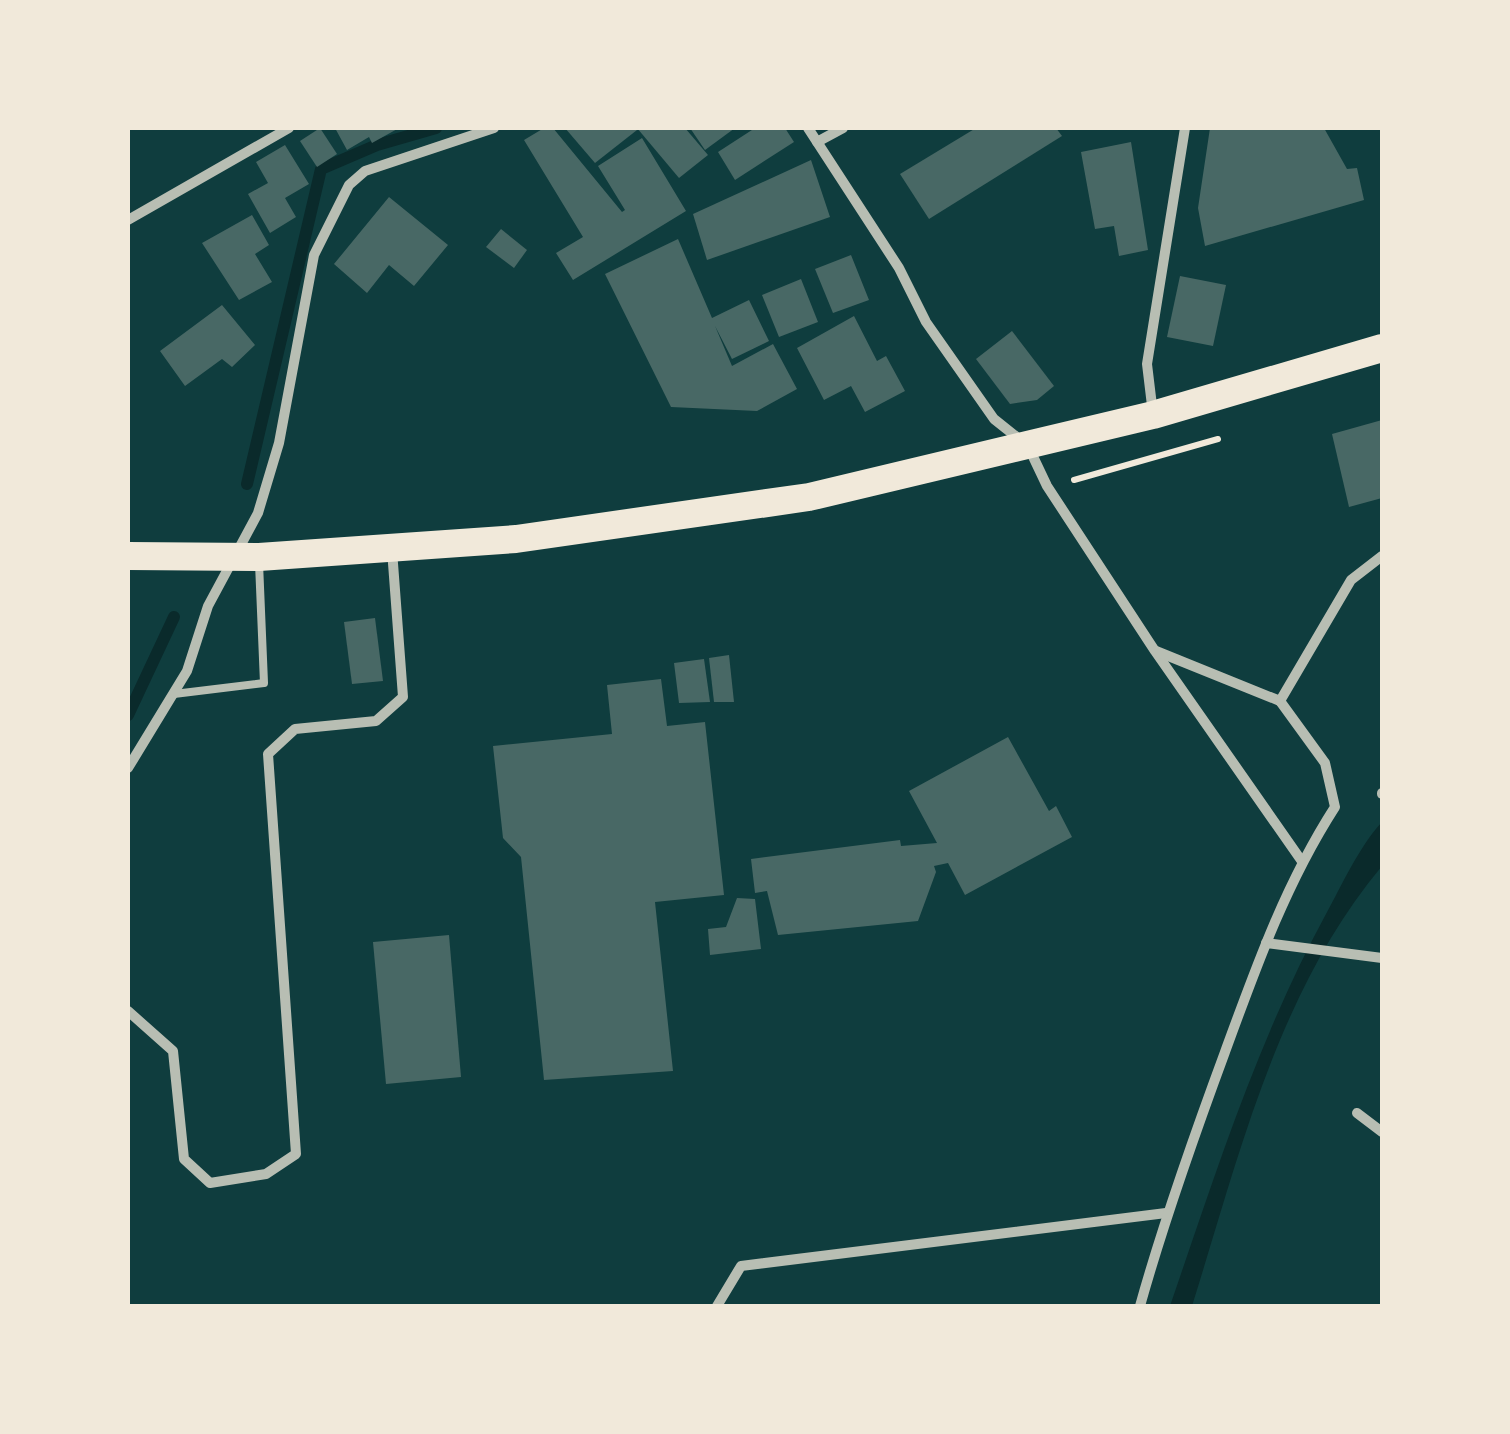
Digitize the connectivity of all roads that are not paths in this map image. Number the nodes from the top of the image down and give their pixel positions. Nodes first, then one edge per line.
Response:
1 (289, 128) edge
2 (494, 128) edge
3 (808, 128) edge
4 (843, 128) edge
5 (1185, 128) edge
6 (817, 142) junction
7 (128, 220) edge
8 (1382, 348) edge
9 (1153, 415) junction
10 (1028, 446) junction
11 (391, 548) junction
12 (128, 556) edge
13 (1382, 556) edge
14 (246, 557) junction
15 (1155, 651) junction
16 (174, 694) junction
17 (1280, 700) junction
18 (128, 768) edge
19 (1300, 860) junction
20 (1266, 944) junction
21 (1382, 958) edge
22 (128, 1011) edge
23 (1357, 1113) dead end
24 (1382, 1132) edge
25 (1166, 1213) junction
26 (717, 1306) edge
27 (1140, 1306) edge

1 - 7 street
2 - 14 street
3 - 6 street
4 - 6 street
5 - 9 street
6 - 10 street
8 - 9 highway
9 - 10 highway
10 - 11 highway
10 - 15 street
11 - 14 highway
11 - 22 street
12 - 14 highway
13 - 17 street
14 - 16 street
14 - 16 lane
15 - 17 street
15 - 19 street
16 - 18 street
17 - 19 street
19 - 20 street
20 - 21 street
20 - 25 street
23 - 24 street
25 - 26 street
25 - 27 street

